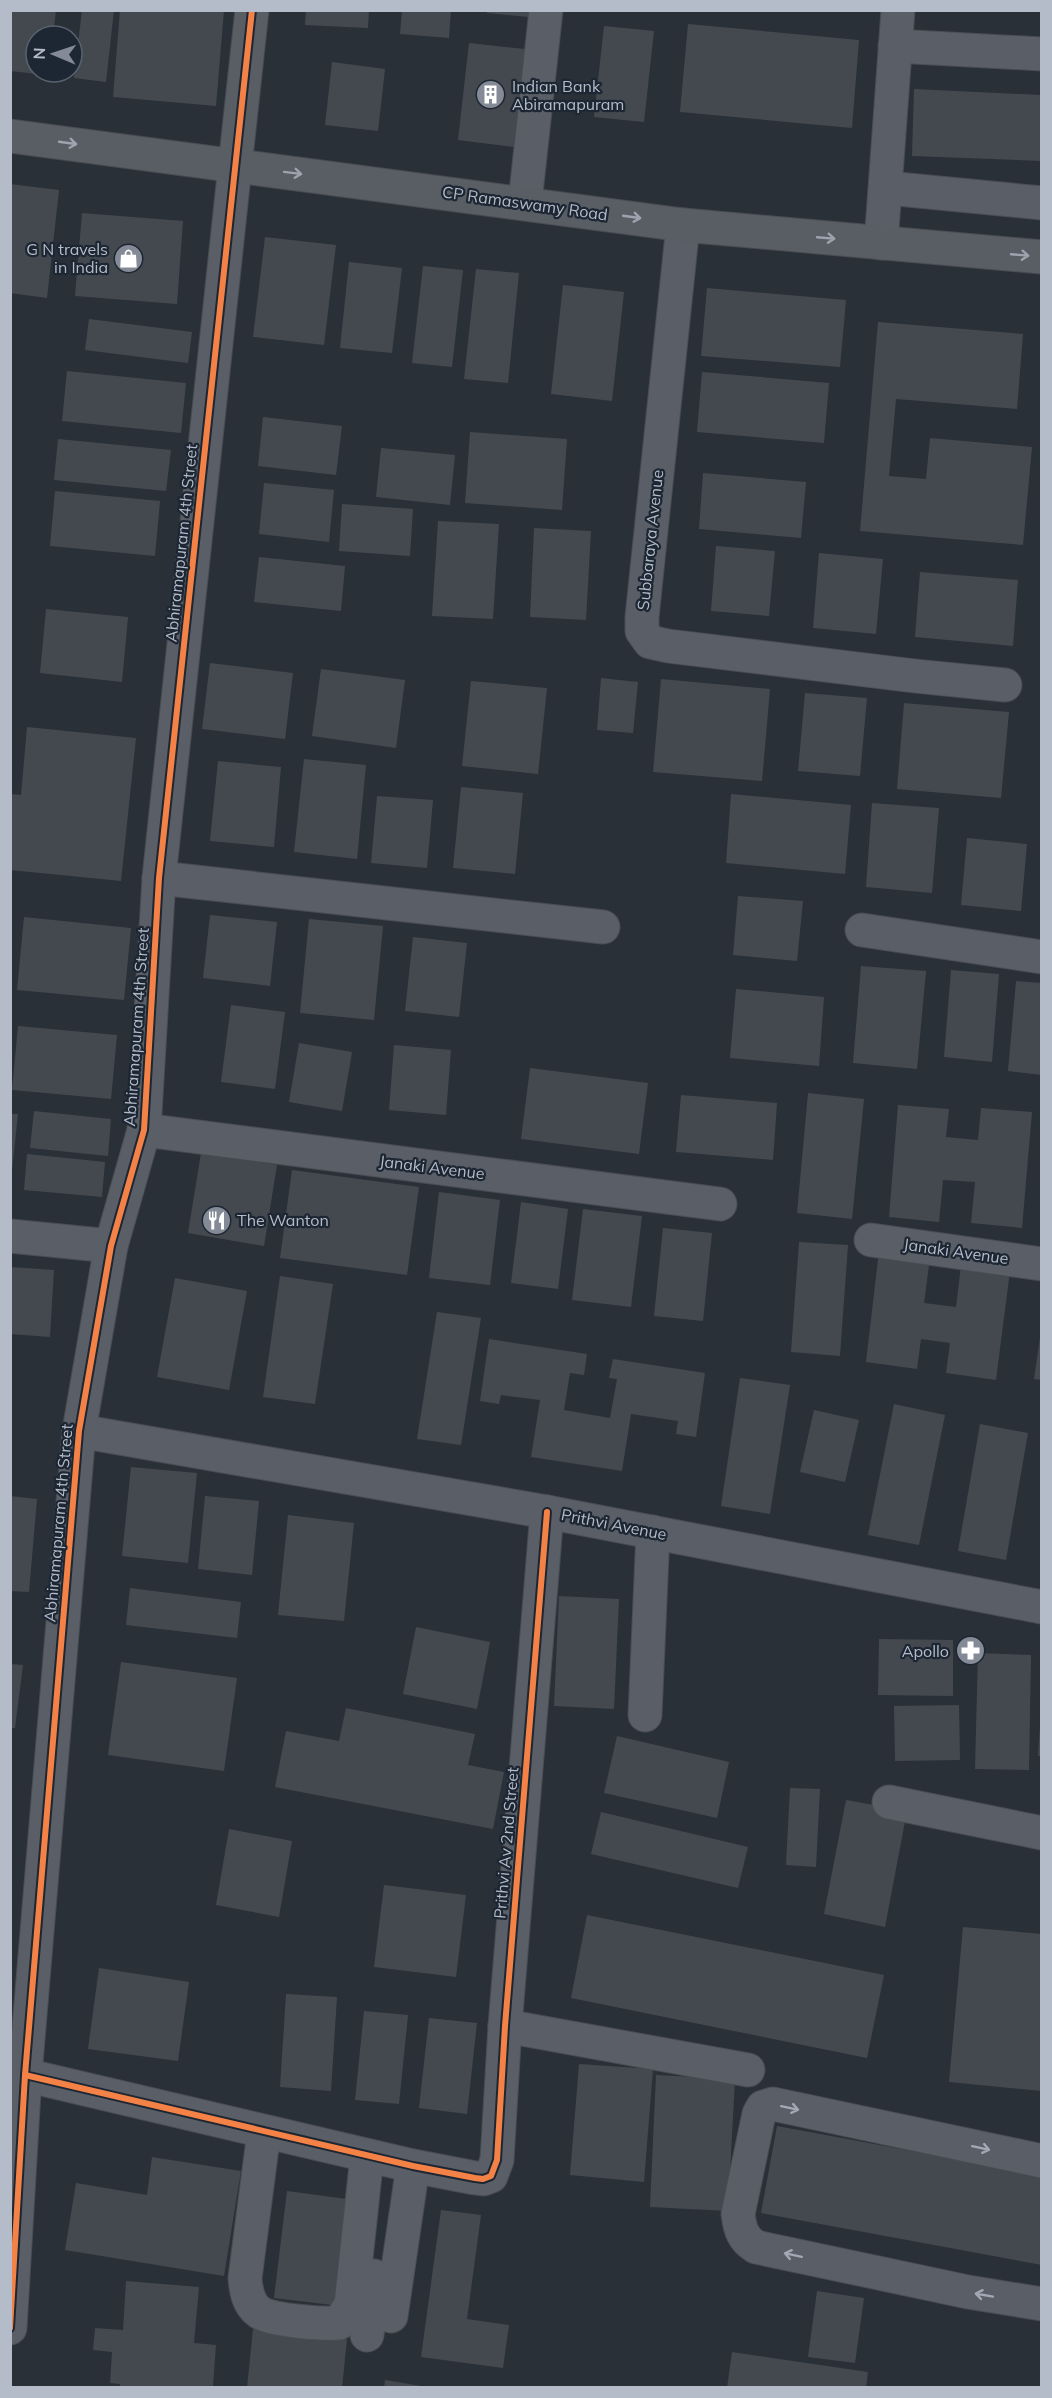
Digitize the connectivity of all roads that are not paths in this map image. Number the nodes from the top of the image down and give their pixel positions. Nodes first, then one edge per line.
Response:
1 (252, 10) edge
2 (546, 10) edge
3 (898, 10) edge
4 (895, 46) junction
5 (1041, 54) edge
6 (10, 136) edge
7 (235, 166) junction
8 (887, 188) junction
9 (525, 202) junction
10 (1041, 203) edge
11 (683, 225) junction
12 (881, 243) junction
13 (1041, 257) edge
14 (1005, 685) dead end
15 (159, 878) junction
16 (603, 927) dead end
17 (862, 930) dead end
18 (1041, 957) edge
19 (144, 1130) junction
20 (720, 1204) dead end
21 (10, 1236) edge
22 (871, 1240) dead end
23 (111, 1246) junction
24 (1041, 1264) edge
25 (79, 1431) junction
26 (547, 1512) junction
27 (653, 1532) junction
28 (1041, 1607) edge
29 (645, 1715) dead end
30 (889, 1802) dead end
31 (1041, 1833) edge
32 (505, 2026) junction
33 (748, 2070) dead end
34 (25, 2074) junction
35 (264, 2132) junction
36 (1041, 2160) edge
37 (390, 2161) junction
38 (1041, 2304) edge
39 (10, 2328) edge
40 (378, 2332) dead end

1 - 7 main road, Abhiramapuram 4th Street
2 - 9 street
3 - 4 street
4 - 5 street
4 - 8 street
6 -> 7 main road, CP Ramaswamy Road
7 -> 9 main road, CP Ramaswamy Road
7 - 15 street, Abhiramapuram 4th Street
8 - 10 street
8 - 12 street
9 -> 11 main road, CP Ramaswamy Road
11 -> 12 main road, CP Ramaswamy Road
11 - 14 street, Subbaraya Avenue
12 -> 13 main road, CP Ramaswamy Road
15 - 16 street
15 - 19 street, Abhiramapuram 4th Street
17 - 18 street
19 - 20 street, Janaki Avenue
19 - 23 street, Abhiramapuram 4th Street
21 - 23 street
22 - 24 street, Janaki Avenue
23 - 25 street, Abhiramapuram 4th Street
25 - 26 street, Prithvi Avenue
25 - 34 street, Abhiramapuram 4th Street
26 - 27 street, Prithvi Avenue
26 - 32 street, Prithvi Av 2nd Street
27 - 28 street, Prithvi Avenue
27 - 29 street
30 - 31 street
32 - 33 street
32 - 37 street, Prithvi Av 2nd Street
34 - 35 street
34 - 39 street, Abhiramapuram 4th Street
35 - 37 street
35 - 37 street
38 -> 36 street
37 - 40 street

